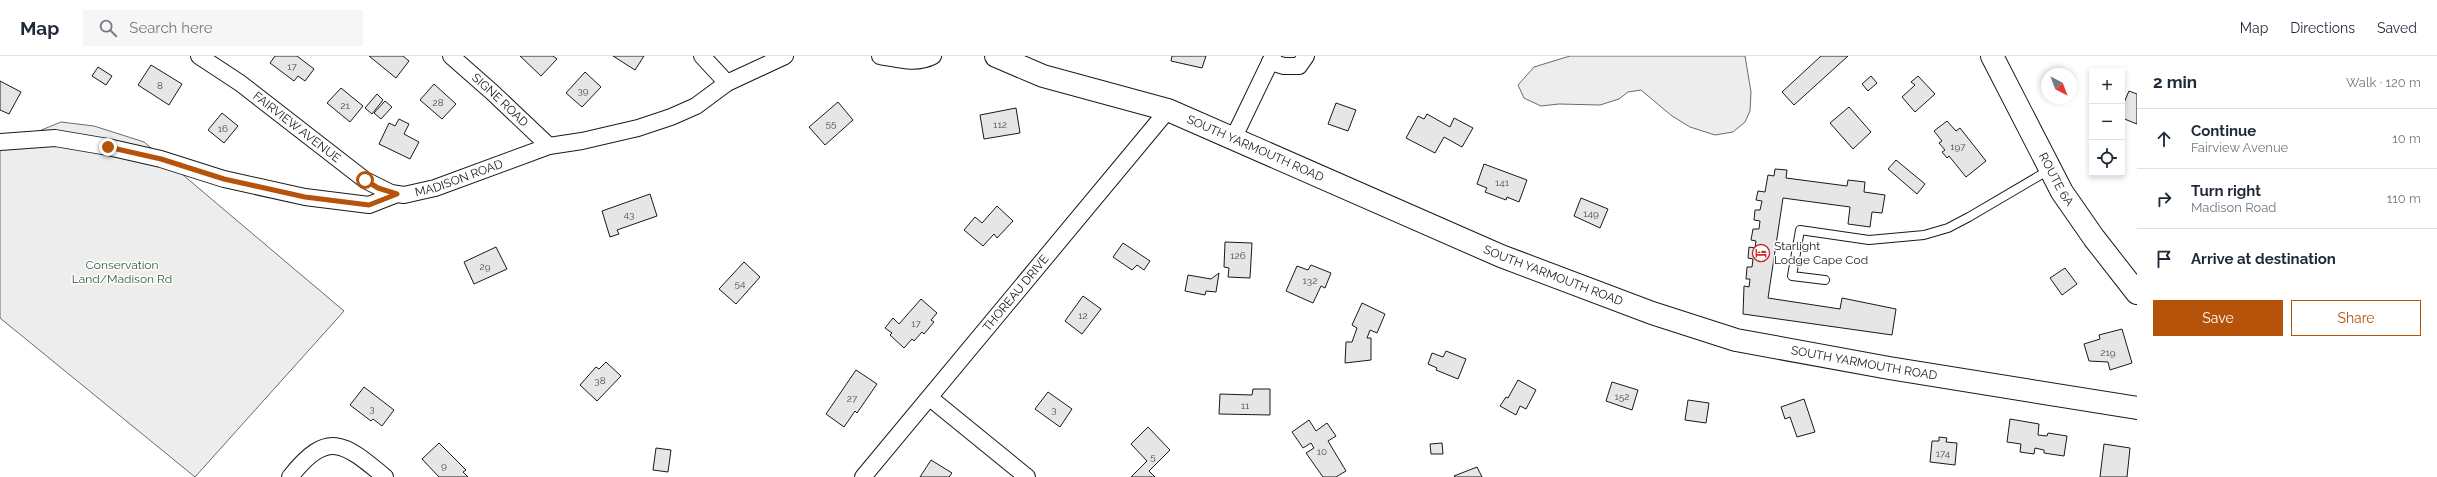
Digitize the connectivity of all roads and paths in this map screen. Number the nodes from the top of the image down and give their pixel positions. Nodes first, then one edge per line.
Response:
1 (199, 56) edge
2 (451, 56) edge
3 (702, 56) edge
4 (785, 56) edge
5 (880, 56) edge
6 (934, 56) edge
7 (996, 56) edge
8 (1306, 56) edge
9 (1992, 56) edge
10 (1272, 59) edge
11 (727, 84) junction
12 (1168, 110) junction
13 (1234, 138) junction
14 (0, 142) edge
15 (549, 146) junction
16 (2050, 169) junction
17 (397, 194) junction
18 (1825, 280) dead end
19 (2137, 293) edge
20 (930, 398) junction
21 (2137, 408) edge
22 (290, 477) edge
23 (385, 477) edge
24 (863, 477) edge
25 (1027, 477) edge

1 - 17 street, FAIRVIEW AVENUE
2 - 15 street, SIGNE ROAD
3 - 11 street
4 - 11 street, MADISON ROAD
5 - 6 street
7 - 12 main road, SOUTH YARMOUTH ROAD
8 - 10 street
9 - 16 main road, ROUTE 6A
10 - 13 street
11 - 15 street, MADISON ROAD
12 - 13 main road, SOUTH YARMOUTH ROAD
12 - 20 street, THOREAU DRIVE
13 - 21 main road, SOUTH YARMOUTH ROAD
14 - 17 street, MADISON ROAD
15 - 17 street, MADISON ROAD
16 - 18 lane
16 - 19 main road, ROUTE 6A
20 - 24 street, THOREAU DRIVE
20 - 25 street
22 - 23 street

